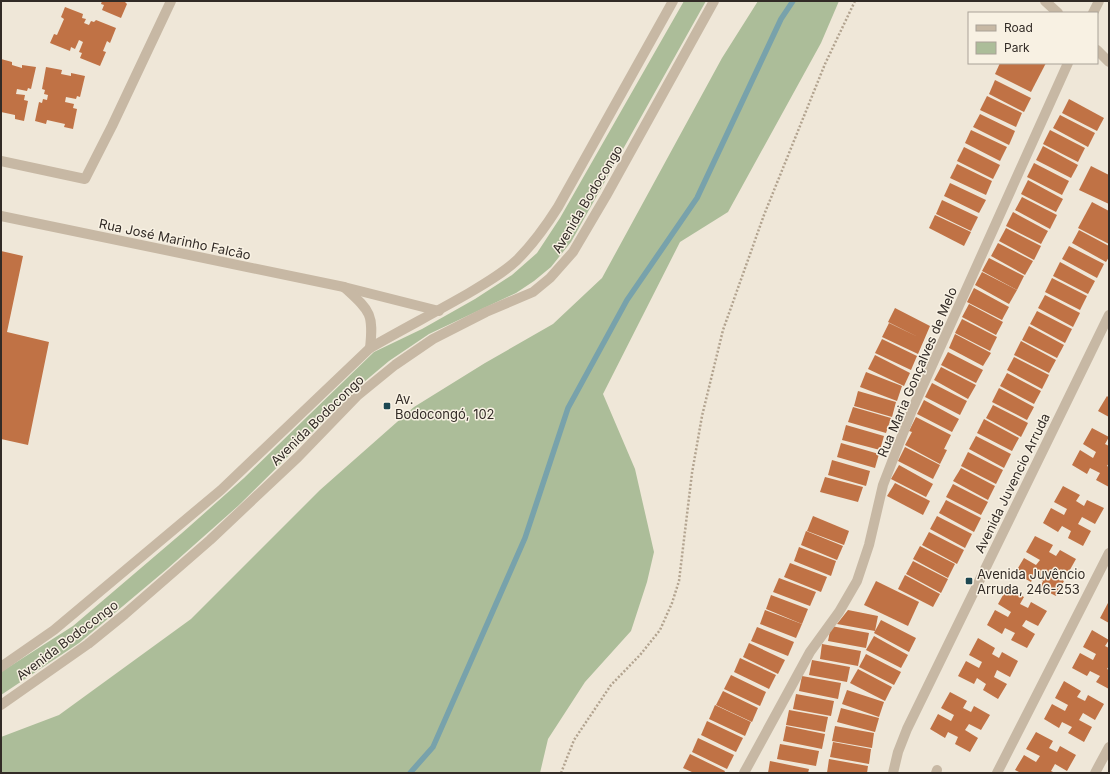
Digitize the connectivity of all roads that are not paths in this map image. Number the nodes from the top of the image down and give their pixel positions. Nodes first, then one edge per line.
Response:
1 (170, 1) edge
2 (673, 1) edge
3 (714, 1) edge
4 (1045, 1) edge
5 (1099, 1) edge
6 (1057, 12) edge
7 (1094, 12) edge
8 (1098, 51) edge
9 (1109, 62) edge
10 (1068, 64) edge
11 (1, 161) edge
12 (1, 216) edge
13 (344, 287) junction
14 (439, 311) junction
15 (1109, 315) edge
16 (370, 348) junction
17 (1109, 553) edge
18 (1, 667) edge
19 (1, 705) edge
20 (1109, 747) edge
21 (744, 773) edge
22 (893, 773) edge
23 (997, 773) edge
24 (1095, 773) edge

1 - 11 street
2 - 14 street, Avenida Bodocongo
3 - 19 street, Avenida Bodocongo
4 - 6 street
5 - 7 street
8 - 9 street
10 - 21 street, Rua Maria Gonçalves de Melo
12 - 13 street, Rua José Marinho Falcão
13 - 14 street, Rua José Marinho Falcão
13 - 16 street
14 - 16 street, Avenida Bodocongo
15 - 22 street, Avenida Juvencio Arruda
16 - 18 street, Avenida Bodocongo
17 - 23 street
20 - 24 street

